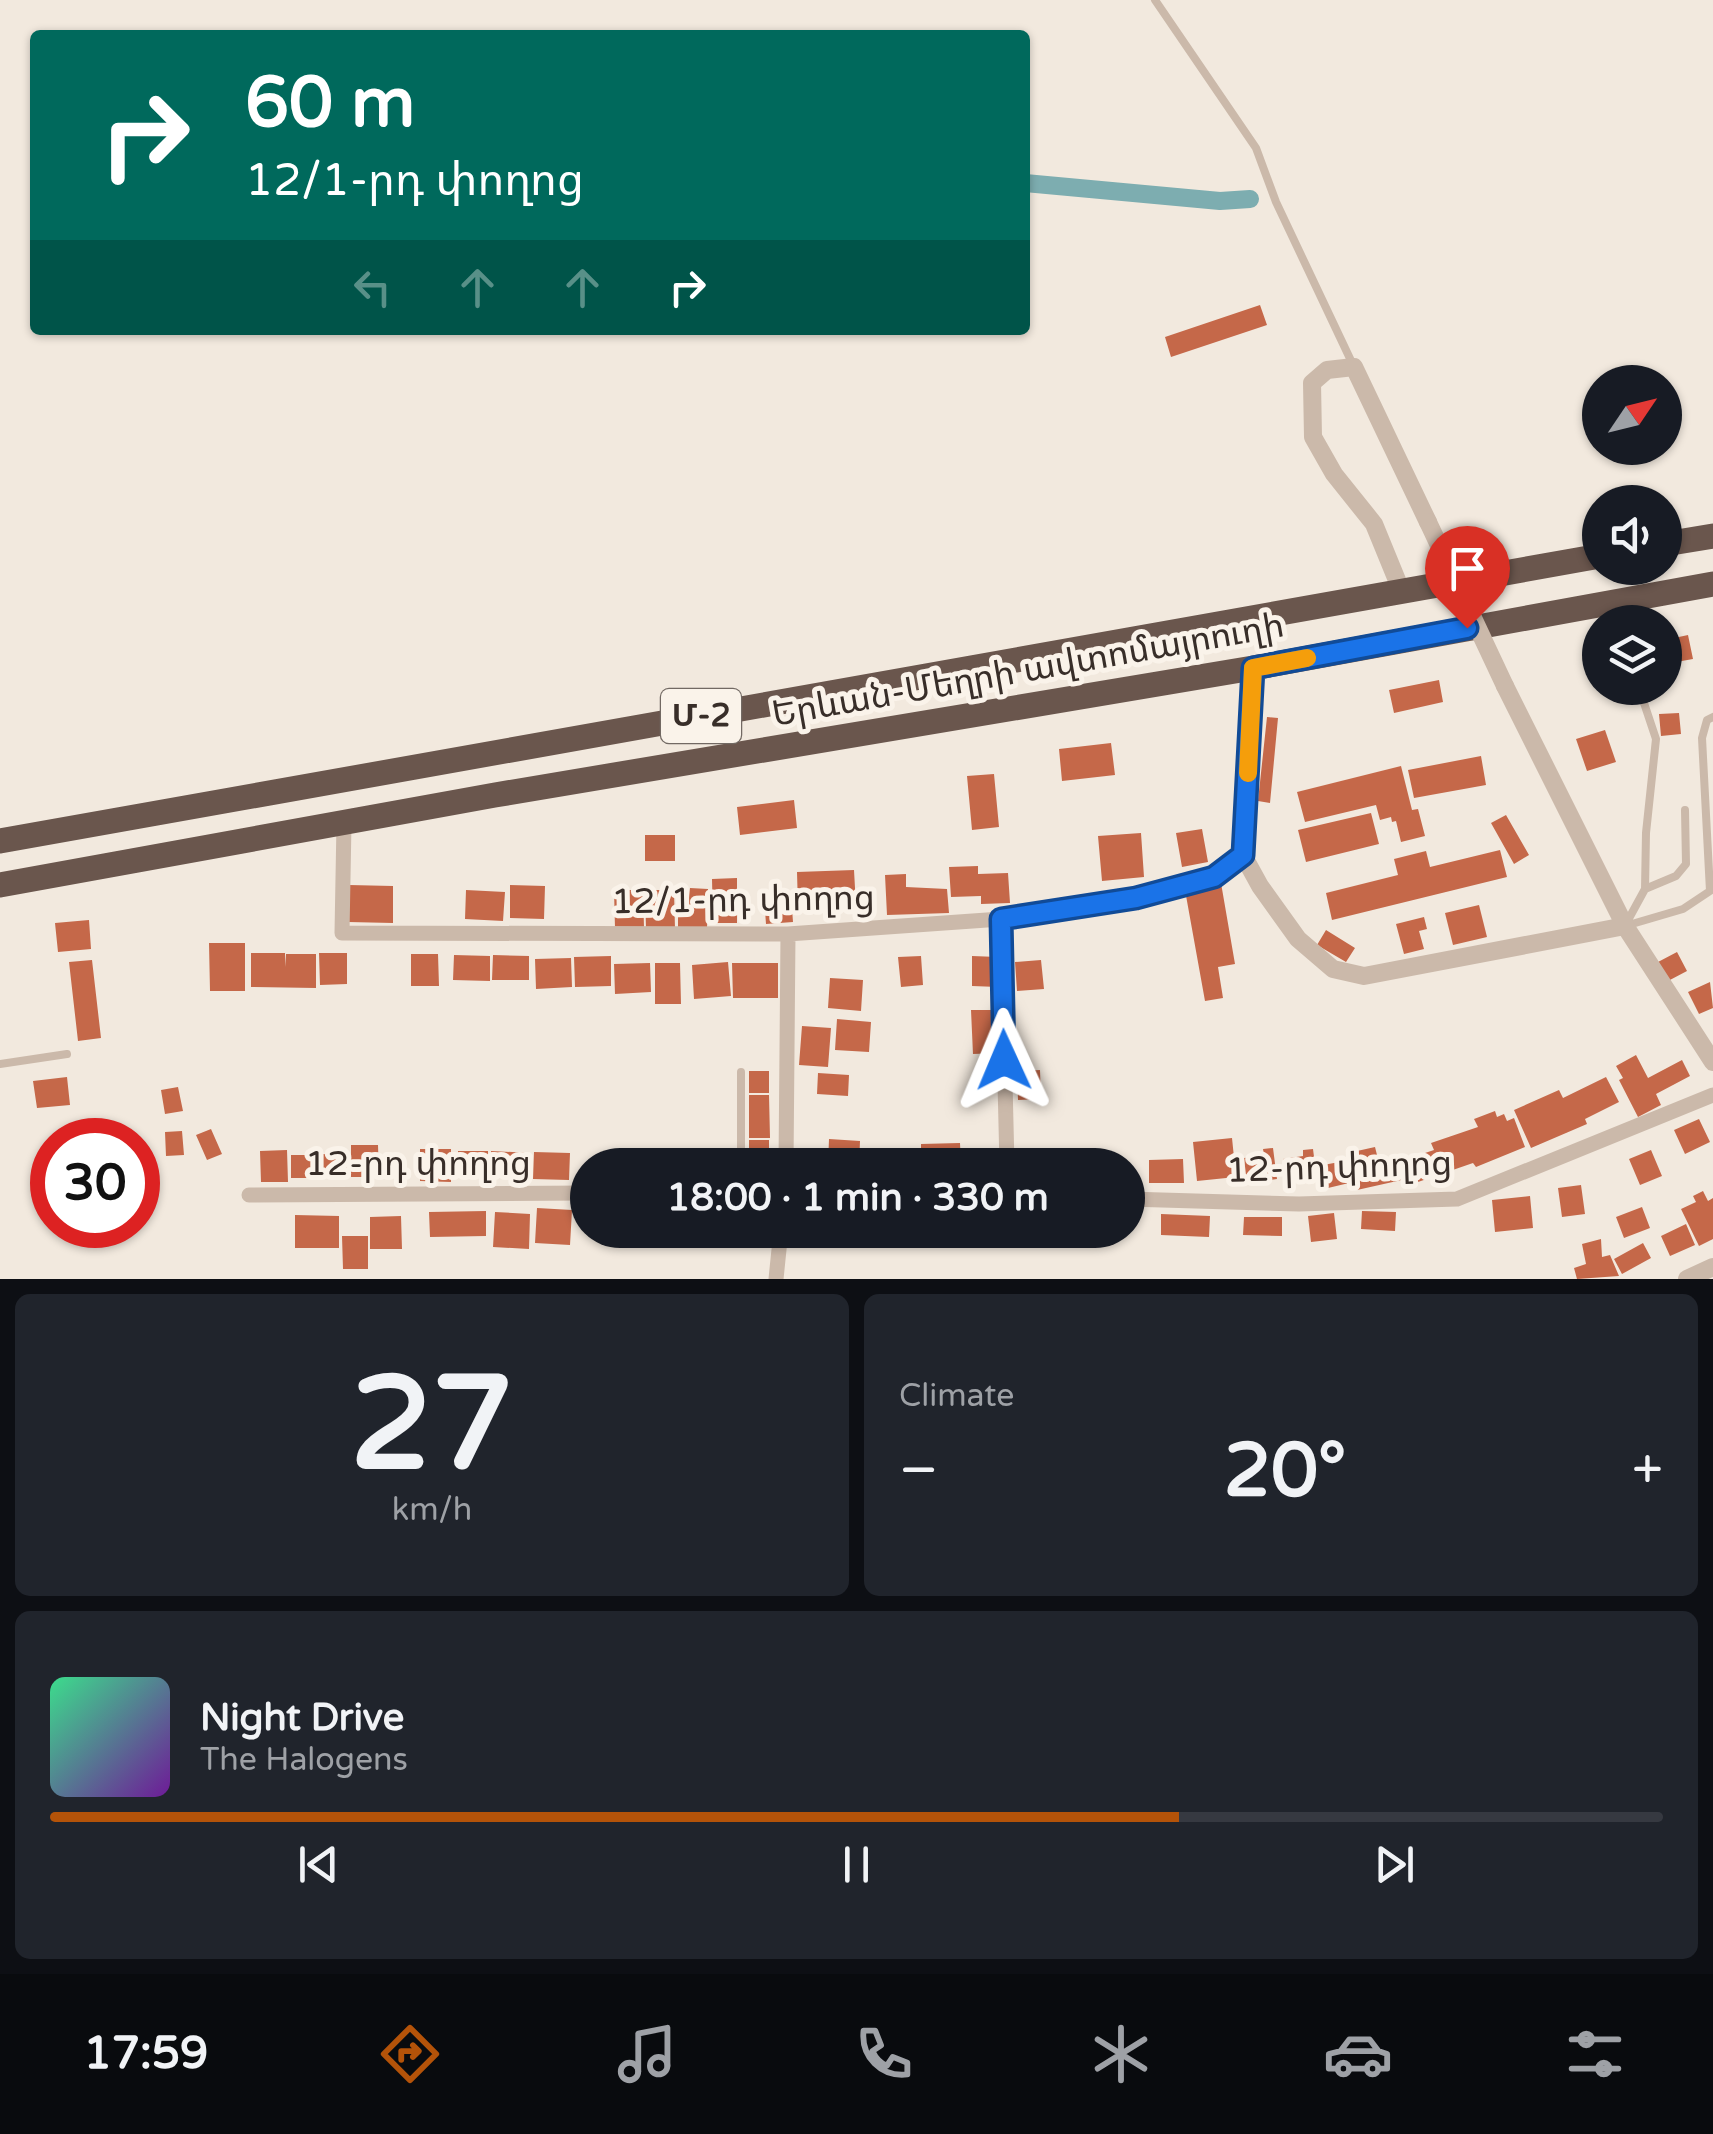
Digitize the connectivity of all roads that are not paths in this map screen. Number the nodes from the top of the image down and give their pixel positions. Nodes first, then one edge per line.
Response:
1 (1155, 0) edge
2 (1354, 367) junction
3 (1713, 536) edge
4 (1682, 541) edge
5 (1582, 559) edge
6 (1713, 584) edge
7 (1401, 590) junction
8 (1638, 605) edge
9 (1582, 617) edge
10 (1253, 668) junction
11 (1644, 705) edge
12 (1713, 716) edge
13 (1685, 810) dead end
14 (344, 823) junction
15 (0, 841) edge
16 (1243, 855) junction
17 (0, 885) edge
18 (1645, 889) junction
19 (1711, 892) edge
20 (1001, 919) junction
21 (1625, 926) junction
22 (788, 934) junction
23 (68, 1054) dead end
24 (1713, 1062) edge
25 (0, 1064) edge
26 (742, 1072) dead end
27 (1713, 1095) edge
28 (741, 1148) edge
29 (786, 1148) edge
30 (1007, 1148) edge
31 (570, 1193) edge
32 (248, 1195) dead end
33 (1145, 1199) edge
34 (779, 1248) edge
35 (1713, 1267) edge
36 (776, 1279) edge
37 (1687, 1279) edge

1 - 2 lane
2 - 7 street
2 - 21 street, bridge
3 - 4 highway
5 - 7 highway, Երևան-Մեղրի ավտոմայրուղի / Մ-2
6 - 8 highway, Երևան-Մեղրի ավտոմայրուղի / Մ-2
7 - 15 highway, Երևան-Մեղրի ավտոմայրուղի / Մ-2
9 - 10 highway, Երևան-Մեղրի ավտոմայրուղի / Մ-2
10 - 14 highway, Երևան-Մեղրի ավտոմայրուղի / Մ-2
10 - 16 street
11 - 18 lane
12 - 19 lane
13 - 18 lane
14 - 17 highway, Երևան-Մեղրի ավտոմայրուղի / Մ-2
14 - 22 street, 12/1-րդ փողոց
16 - 20 street, 12/1-րդ փողոց
16 - 21 street
18 - 21 lane
19 - 21 lane
20 - 22 street, 12/1-րդ փողոց
20 - 30 street
21 - 24 street
22 - 29 street
23 - 25 lane
26 - 28 lane
27 - 33 street, 12-րդ փողոց
31 - 32 street, 12-րդ փողոց
34 - 36 street
35 - 37 street

